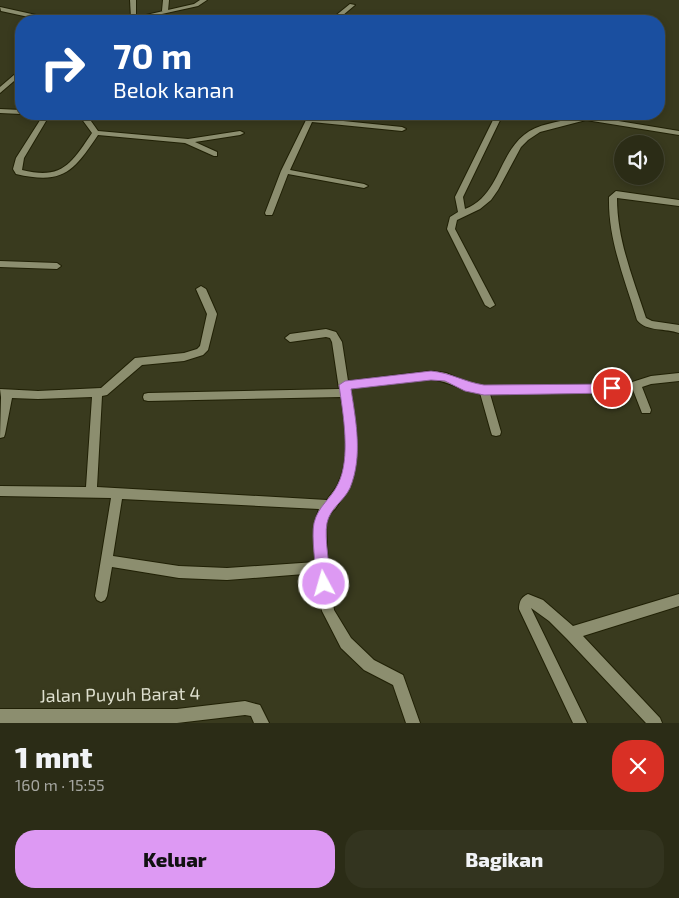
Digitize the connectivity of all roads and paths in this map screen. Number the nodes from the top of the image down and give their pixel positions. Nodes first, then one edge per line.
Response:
1 (133, 0) edge
2 (166, 0) edge
3 (204, 0) edge
4 (352, 5) dead end
5 (1, 9) edge
6 (165, 11) junction
7 (28, 15) edge
8 (134, 15) edge
9 (147, 15) edge
10 (340, 15) edge
11 (15, 77) edge
12 (0, 91) edge
13 (0, 111) edge
14 (15, 112) edge
15 (43, 120) edge
16 (89, 120) edge
17 (310, 120) edge
18 (332, 120) edge
19 (496, 120) edge
20 (577, 120) edge
21 (598, 120) edge
22 (402, 130) dead end
23 (96, 132) junction
24 (679, 132) edge
25 (240, 133) dead end
26 (187, 141) junction
27 (214, 154) dead end
28 (285, 171) junction
29 (364, 186) dead end
30 (679, 203) edge
31 (269, 213) dead end
32 (462, 213) junction
33 (0, 264) edge
34 (57, 266) dead end
35 (201, 289) dead end
36 (490, 306) dead end
37 (679, 328) edge
38 (290, 338) dead end
39 (679, 377) edge
40 (636, 385) junction
41 (345, 389) junction
42 (484, 390) junction
43 (4, 393) edge
44 (97, 393) junction
45 (148, 397) dead end
46 (646, 410) dead end
47 (496, 432) dead end
48 (0, 434) edge
49 (0, 491) edge
50 (91, 492) junction
51 (117, 494) junction
52 (331, 505) junction
53 (106, 561) junction
54 (322, 567) junction
55 (101, 596) dead end
56 (679, 600) edge
57 (570, 633) junction
58 (0, 716) edge
59 (262, 723) edge
60 (413, 723) edge
61 (580, 723) edge
62 (654, 723) edge

1 - 8 street
2 - 6 street
3 - 6 street
4 - 10 street
5 - 7 street
6 - 9 street
11 - 12 street
13 - 14 street
15 - 23 street
16 - 23 street
17 - 28 street
18 - 22 street
19 - 32 street
20 - 32 street
21 - 24 street
23 - 26 street
25 - 26 street
26 - 27 street
28 - 29 street
28 - 31 street
30 - 37 street
32 - 36 street
33 - 34 street
35 - 44 street
38 - 41 street
39 - 40 street
40 - 42 street
40 - 46 street
41 - 42 street
41 - 45 street
41 - 52 street
42 - 47 street
43 - 44 street
43 - 48 street
44 - 50 street
49 - 50 street
50 - 51 street
51 - 52 street
51 - 53 street
52 - 54 street
53 - 54 street
53 - 55 street
54 - 60 street
56 - 57 street
57 - 61 street
57 - 62 street
58 - 59 street, Jalan Puyuh Barat 4

